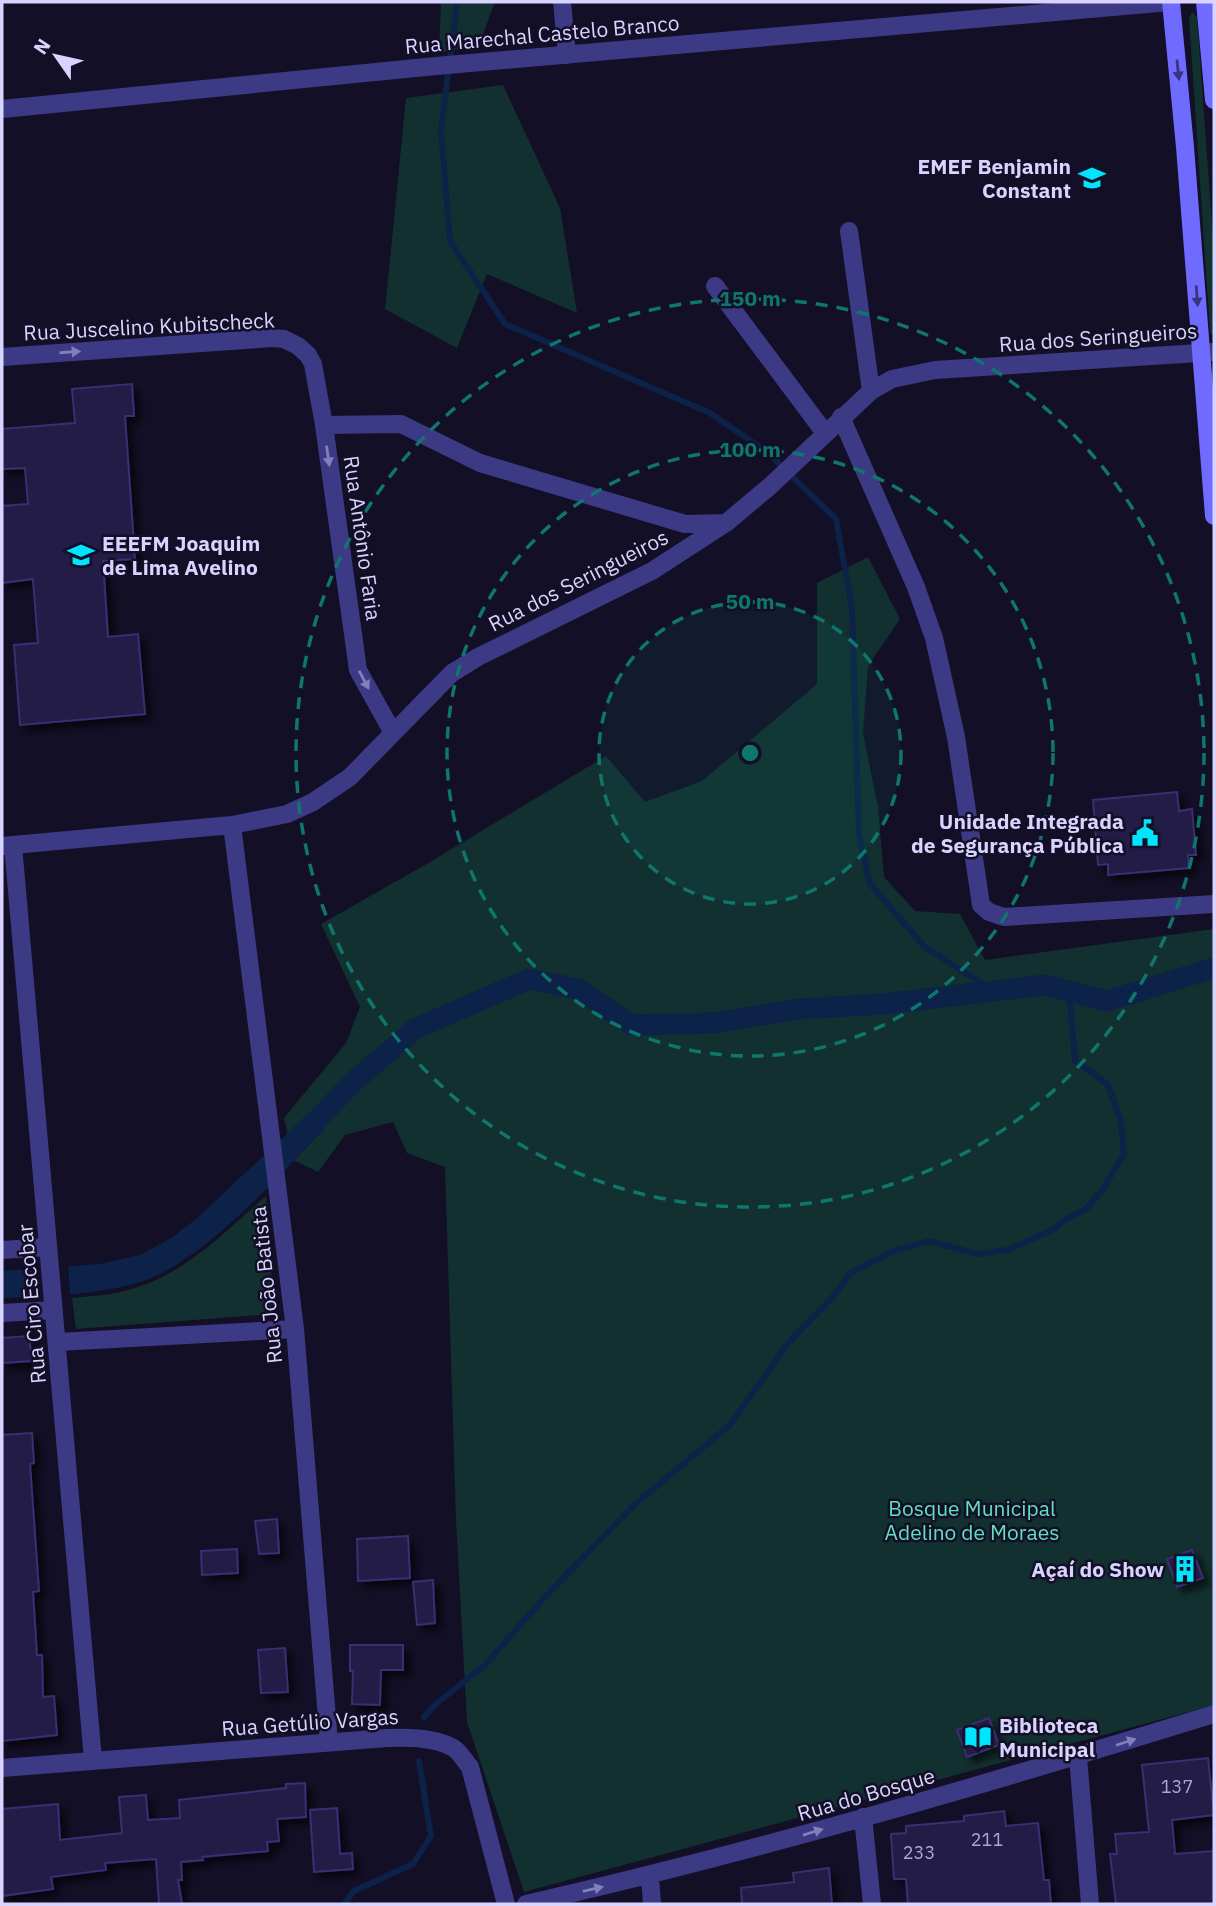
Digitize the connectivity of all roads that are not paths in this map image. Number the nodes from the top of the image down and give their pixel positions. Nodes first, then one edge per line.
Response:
1 (562, 2) edge
2 (1171, 2) edge
3 (1205, 2) edge
4 (567, 55) junction
5 (1214, 100) edge
6 (2, 109) edge
7 (849, 231) dead end
8 (715, 286) dead end
9 (298, 346) joint
10 (1208, 353) edge
11 (2, 357) edge
12 (871, 391) junction
13 (841, 417) junction
14 (324, 425) junction
15 (825, 433) junction
16 (1214, 516) edge
17 (726, 523) junction
18 (393, 733) junction
19 (232, 825) junction
20 (8, 846) edge
21 (1214, 904) edge
22 (2, 1250) edge
23 (49, 1255) junction
24 (54, 1303) junction
25 (2, 1313) edge
26 (295, 1329) junction
27 (58, 1342) junction
28 (1214, 1714) edge
29 (329, 1742) junction
30 (1078, 1757) junction
31 (93, 1760) junction
32 (2, 1768) edge
33 (863, 1817) junction
34 (650, 1876) junction
35 (506, 1904) edge
36 (526, 1904) edge
37 (652, 1904) edge
38 (872, 1904) edge
39 (1090, 1904) edge

1 - 4 street
2 - 4 street, Rua Marechal Castelo Branco
2 -> 10 street
3 - 5 street
4 - 6 street, Rua Marechal Castelo Branco
7 - 12 street
8 - 15 street
11 -> 9 street, Rua Juscelino Kubitscheck
9 - 14 street, Rua Antônio Faria
10 - 12 street, Rua dos Seringueiros
10 - 16 street
12 - 13 street, Rua dos Seringueiros
13 - 15 street, Rua dos Seringueiros
13 - 21 street
14 - 17 street
14 -> 18 street, Rua Antônio Faria
15 - 17 street, Rua dos Seringueiros
17 - 18 street, Rua dos Seringueiros
18 - 19 street, Rua dos Seringueiros
19 - 20 street, Rua dos Seringueiros
19 - 26 street, Rua João Batista
20 - 23 street, Rua Ciro Escobar
22 - 23 street
23 - 24 street, Rua Ciro Escobar
24 - 25 street
24 - 27 street, Rua Ciro Escobar
26 - 27 street
26 - 29 street, Rua João Batista
27 - 31 street, Rua Ciro Escobar
30 -> 28 street, Rua do Bosque
29 - 31 street, Rua Getúlio Vargas
29 - 35 street, Rua Getúlio Vargas
30 - 33 street, Rua do Bosque
30 - 39 street
31 - 32 street, Rua Getúlio Vargas
34 -> 33 street, Rua do Bosque
33 - 38 street
36 -> 34 street, Rua do Bosque
34 - 37 street

